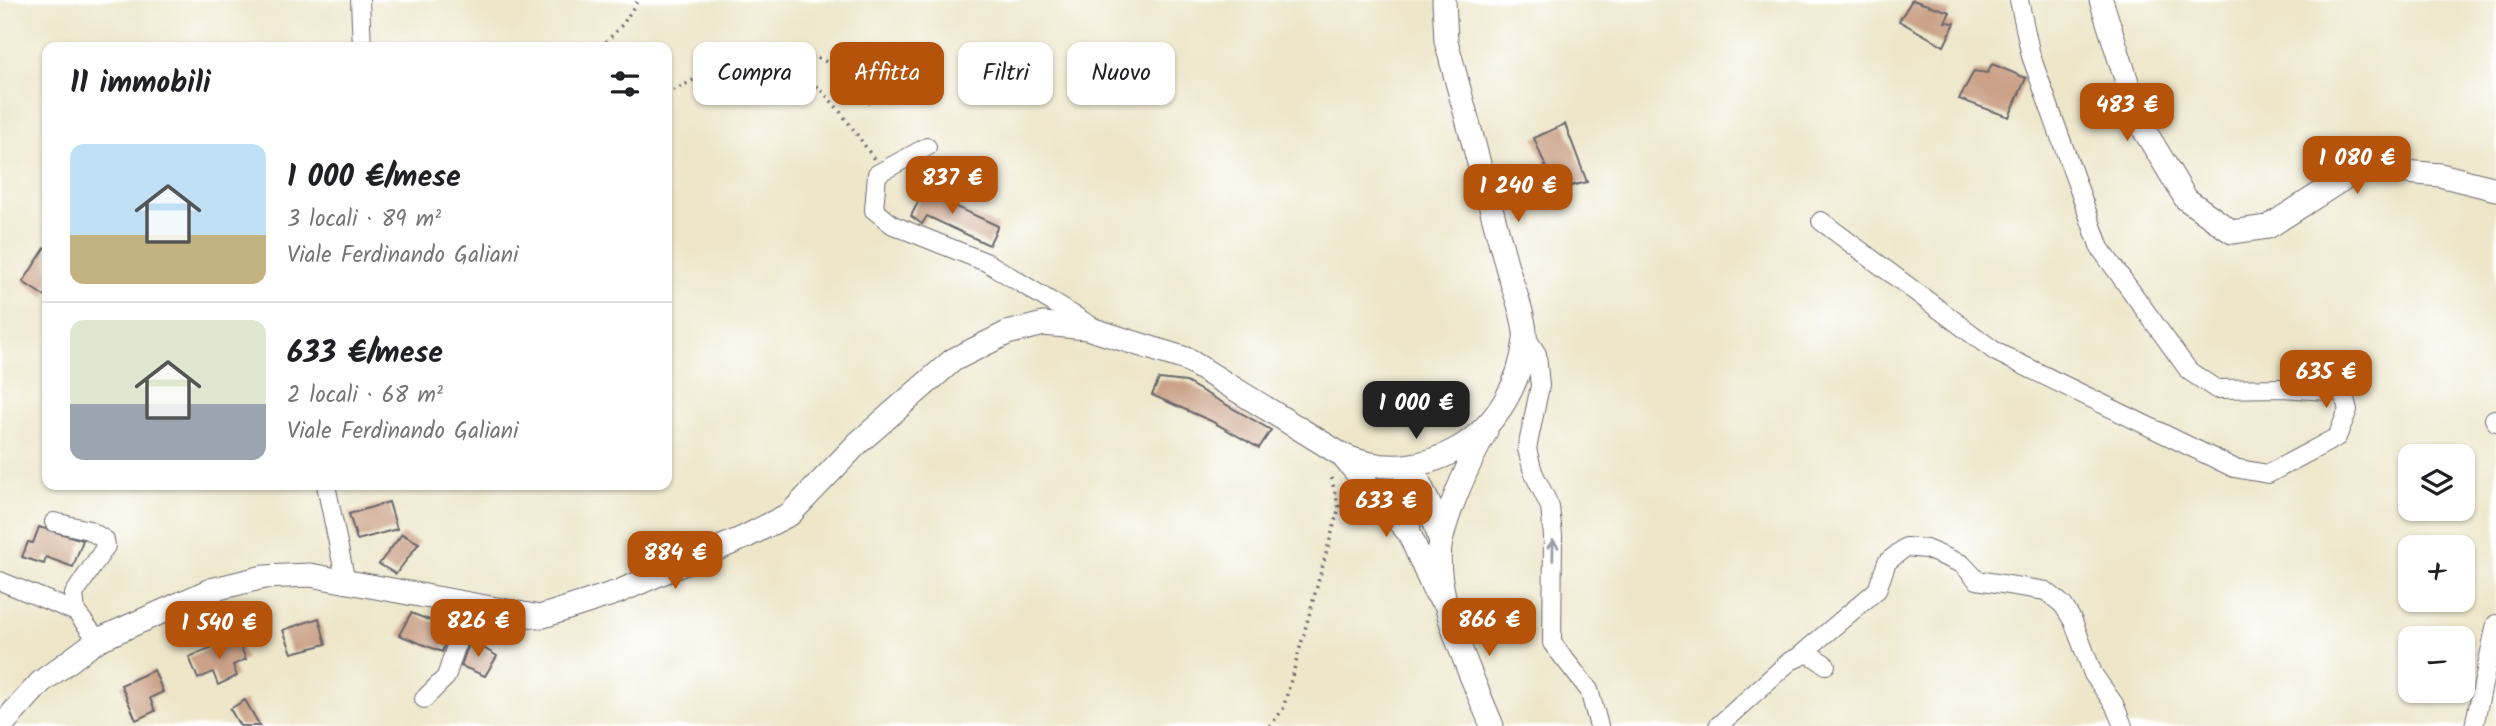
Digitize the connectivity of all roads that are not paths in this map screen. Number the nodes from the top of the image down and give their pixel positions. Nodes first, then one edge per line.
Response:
1 (360, 0) edge
2 (1444, 0) edge
3 (2019, 0) edge
4 (2101, 0) edge
5 (362, 42) edge
6 (927, 147) dead end
7 (2496, 189) edge
8 (1821, 221) dead end
9 (1102, 332) junction
10 (1526, 337) junction
11 (1489, 425) junction
12 (1342, 455) junction
13 (1410, 465) junction
14 (327, 490) edge
15 (54, 522) dead end
16 (1409, 533) junction
17 (1441, 542) junction
18 (0, 581) edge
19 (346, 582) junction
20 (469, 606) junction
21 (1446, 606) junction
22 (76, 612) junction
23 (2496, 624) edge
24 (97, 640) junction
25 (1797, 658) junction
26 (1826, 666) dead end
27 (424, 699) dead end
28 (1, 726) edge
29 (1492, 726) edge
30 (1599, 726) edge
31 (1718, 726) edge
32 (2123, 726) edge
33 (2474, 726) edge

1 - 5 street
2 - 10 main road
3 - 8 street
4 - 7 main road
6 - 9 street
9 - 12 main road
9 - 20 main road
10 - 11 main road
30 -> 10 street
11 - 13 main road
11 - 17 main road
12 - 13 main road
12 - 16 main road
13 - 16 main road
13 - 17 main road
14 - 19 street
15 - 22 street
16 - 21 main road
17 - 21 main road
18 - 22 street
19 - 20 main road
19 - 24 main road
20 - 27 street
21 - 29 main road
22 - 24 street
23 - 33 street
24 - 28 main road
25 - 26 street
25 - 31 street
25 - 32 street

